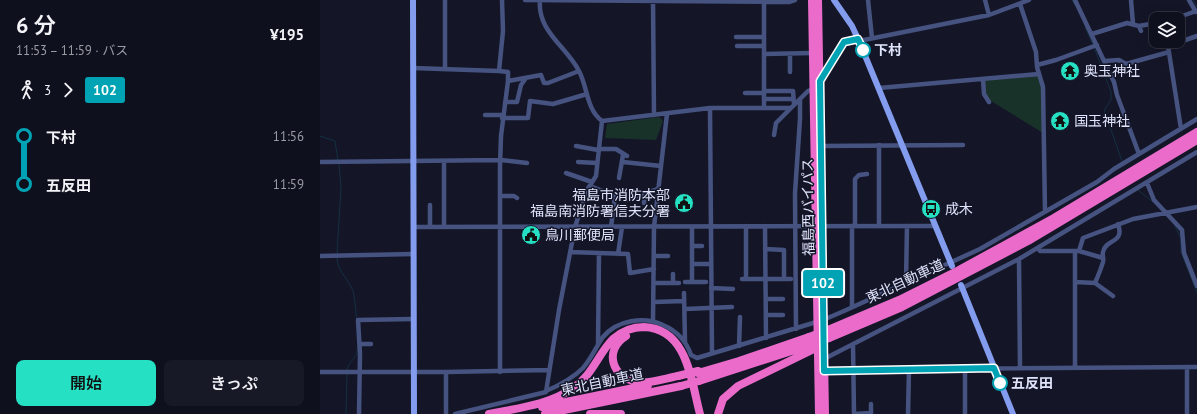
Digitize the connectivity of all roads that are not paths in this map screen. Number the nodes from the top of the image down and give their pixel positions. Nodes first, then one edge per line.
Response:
1 (413, 0) edge
2 (445, 0) edge
3 (502, 0) edge
4 (525, 0) edge
5 (540, 0) edge
6 (795, 0) edge
7 (812, 0) edge
8 (818, 0) edge
9 (834, 0) edge
10 (868, 0) edge
11 (985, 0) edge
12 (1029, 0) edge
13 (1075, 0) edge
14 (1131, 0) edge
15 (1189, 0) edge
16 (598, 1) edge
17 (653, 1) edge
18 (764, 1) edge
19 (1020, 4) junction
20 (1196, 13) edge
21 (989, 15) junction
22 (1185, 16) edge
23 (1134, 24) junction
24 (1149, 24) edge
25 (1139, 26) junction
26 (1141, 31) dead end
27 (1092, 34) junction
28 (1197, 36) edge
29 (736, 37) dead end
30 (764, 37) junction
31 (872, 38) junction
32 (859, 40) junction
33 (1097, 45) junction
34 (737, 46) dead end
35 (764, 46) junction
36 (1169, 52) junction
37 (812, 53) junction
38 (764, 54) junction
39 (790, 54) junction
40 (1104, 61) junction
41 (1037, 65) junction
42 (413, 68) junction
43 (445, 69) junction
44 (499, 71) junction
45 (579, 72) junction
46 (790, 72) dead end
47 (1039, 74) junction
48 (526, 77) junction
49 (983, 79) junction
50 (508, 81) junction
51 (820, 81) junction
52 (879, 88) junction
53 (813, 89) junction
54 (764, 92) junction
55 (745, 93) dead end
56 (587, 94) junction
57 (764, 99) junction
58 (800, 99) junction
59 (505, 102) junction
60 (794, 102) junction
61 (989, 102) dead end
62 (764, 107) junction
63 (710, 108) junction
64 (790, 108) junction
65 (667, 114) junction
66 (485, 115) dead end
67 (654, 115) junction
68 (503, 116) junction
69 (1197, 119) edge
70 (602, 121) junction
71 (1181, 129) junction
72 (1197, 132) edge
73 (774, 135) dead end
74 (1197, 140) edge
75 (879, 145) junction
76 (963, 145) dead end
77 (576, 146) dead end
78 (820, 146) junction
79 (902, 146) junction
80 (598, 150) junction
81 (1197, 152) edge
82 (1139, 154) junction
83 (413, 160) junction
84 (500, 160) junction
85 (444, 161) junction
86 (320, 162) edge
87 (578, 162) dead end
88 (623, 162) junction
89 (527, 163) dead end
90 (597, 163) junction
91 (661, 166) junction
92 (1143, 169) junction
93 (566, 173) dead end
94 (867, 174) dead end
95 (619, 178) dead end
96 (1127, 179) junction
97 (1147, 183) junction
98 (591, 184) junction
99 (658, 190) junction
100 (645, 192) junction
101 (500, 196) junction
102 (615, 196) junction
103 (517, 198) dead end
104 (644, 203) dead end
105 (430, 205) dead end
106 (1197, 207) edge
107 (1045, 212) junction
108 (1166, 212) junction
109 (1118, 224) junction
110 (711, 226) junction
111 (746, 226) junction
112 (765, 226) junction
113 (795, 226) junction
114 (818, 226) junction
115 (854, 226) junction
116 (879, 226) junction
117 (907, 226) junction
118 (936, 226) junction
119 (414, 227) junction
120 (430, 227) junction
121 (444, 227) junction
122 (500, 227) junction
123 (575, 227) junction
124 (611, 227) junction
125 (622, 227) junction
126 (654, 227) junction
127 (692, 227) junction
128 (692, 246) junction
129 (702, 246) dead end
130 (1038, 248) junction
131 (765, 249) junction
132 (570, 252) junction
133 (1077, 252) junction
134 (599, 253) junction
135 (413, 254) junction
136 (618, 254) junction
137 (320, 256) edge
138 (654, 256) junction
139 (668, 256) dead end
140 (1103, 258) junction
141 (1019, 259) junction
142 (692, 264) junction
143 (711, 264) junction
144 (952, 264) junction
145 (654, 269) junction
146 (673, 274) dead end
147 (784, 279) junction
148 (790, 279) dead end
149 (765, 280) junction
150 (692, 282) junction
151 (706, 282) dead end
152 (906, 282) junction
153 (1075, 282) junction
154 (654, 283) junction
155 (673, 283) junction
156 (1095, 283) junction
157 (1197, 286) edge
158 (961, 287) junction
159 (711, 288) junction
160 (733, 288) dead end
161 (684, 292) dead end
162 (1113, 296) dead end
163 (766, 299) junction
164 (783, 299) dead end
165 (684, 301) junction
166 (654, 302) junction
167 (732, 307) dead end
168 (711, 308) junction
169 (852, 308) junction
170 (684, 309) junction
171 (783, 315) dead end
172 (766, 316) junction
173 (740, 317) dead end
174 (413, 319) junction
175 (653, 321) junction
176 (820, 321) junction
177 (796, 329) junction
178 (828, 337) junction
179 (766, 338) junction
180 (685, 342) junction
181 (360, 344) junction
182 (371, 344) dead end
183 (810, 344) junction
184 (853, 344) junction
185 (598, 345) junction
186 (739, 346) junction
187 (712, 354) junction
188 (824, 359) junction
189 (1187, 366) junction
190 (1197, 367) edge
191 (994, 368) junction
192 (1020, 368) junction
193 (1075, 368) junction
194 (909, 369) junction
195 (965, 369) junction
196 (549, 370) junction
197 (853, 370) junction
198 (414, 371) junction
199 (824, 371) junction
200 (320, 372) edge
201 (359, 372) junction
202 (446, 372) junction
203 (500, 372) junction
204 (699, 375) junction
205 (679, 380) junction
206 (546, 391) junction
207 (871, 404) dead end
208 (1012, 413) edge
209 (359, 414) edge
210 (414, 414) edge
211 (446, 414) edge
212 (455, 414) edge
213 (489, 414) edge
214 (506, 414) edge
215 (545, 414) edge
216 (590, 414) edge
217 (621, 414) edge
218 (696, 414) edge
219 (700, 414) edge
220 (718, 414) edge
221 (819, 414) edge
222 (825, 414) edge
223 (854, 414) edge
224 (908, 414) edge
225 (965, 414) edge
226 (1187, 414) edge

1 - 42 street
2 - 43 street
3 - 44 street
4 - 5 street
5 - 16 street
5 - 45 street
6 - 18 street
7 - 37 highway, 福島西バイパス
8 - 51 highway, 福島西バイパス
9 - 32 street
10 - 31 street
11 - 21 street
12 - 19 street
13 - 27 street
14 - 23 street
15 - 20 street
16 - 17 street
17 - 18 street
17 - 67 street
18 - 30 street
19 - 21 street
19 - 41 street
20 - 22 street
21 - 31 street
23 - 25 street
23 - 27 street
24 - 25 street
25 - 26 street
27 - 33 street
28 - 36 street
29 - 30 street
30 - 35 street
31 - 32 street
32 - 51 street
32 - 52 street
33 - 40 street
33 - 41 street
34 - 35 street
35 - 38 street
36 - 40 street
36 - 71 street
37 - 39 street
37 - 53 highway, 福島西バイパス
38 - 39 street
38 - 54 street
39 - 46 street
40 - 82 street
41 - 47 street
42 - 43 street
42 - 83 street
43 - 44 street
44 - 50 street
45 - 48 street
45 - 56 street
47 - 49 street
47 - 107 street
48 - 50 street
48 - 59 street
49 - 52 street
49 - 61 street
50 - 59 street
51 - 78 highway, 福島西バイパス
52 - 79 street
53 - 58 street
53 - 114 highway, 福島西バイパス
54 - 55 street
54 - 57 street
54 - 60 street
56 - 68 street
56 - 70 street
57 - 60 street
57 - 62 street
58 - 60 street
58 - 113 street
59 - 68 street
60 - 64 street
62 - 63 street
62 - 64 street
63 - 65 street
63 - 110 street
64 - 73 street
65 - 67 street
65 - 91 street
66 - 68 street
67 - 70 street
68 - 84 street
69 - 71 street
70 - 80 street
71 - 82 street
72 - 92 highway, 東北自動車道
74 - 92 highway, 東北自動車道
75 - 78 street
75 - 79 street
75 - 116 street
76 - 79 street
77 - 80 street
78 - 114 highway, 福島西バイパス
79 - 118 street
80 - 88 street
80 - 90 street
81 - 97 street
82 - 107 street
83 - 85 street
83 - 86 street
83 - 119 street
84 - 85 street
84 - 89 street
84 - 101 street
85 - 121 street
87 - 90 street
88 - 91 street
88 - 95 street
90 - 98 street
91 - 99 street
92 - 96 highway, 東北自動車道
93 - 98 street
94 - 115 street
96 - 178 highway, 東北自動車道
96 - 178 highway, 東北自動車道
97 - 108 street
97 - 130 street
98 - 102 street
98 - 123 street
99 - 100 street
99 - 126 street
100 - 102 street
100 - 104 street
101 - 103 street
101 - 122 street
102 - 124 street
105 - 120 street
106 - 108 street
107 - 144 street
108 - 109 street
108 - 157 street
109 - 133 street
109 - 140 street
110 - 111 street
110 - 127 street
110 - 143 street
111 - 112 street
111 - 149 street
112 - 113 street
112 - 131 street
113 - 114 street
113 - 177 street
114 - 115 street
114 - 176 highway, 福島西バイパス
115 - 116 street
115 - 169 street
116 - 117 street
117 - 118 street
117 - 152 street
118 - 144 street
119 - 120 street
119 - 135 street
120 - 121 street
121 - 122 street
122 - 123 street
122 - 203 street
123 - 124 street
123 - 132 street
124 - 125 street
125 - 126 street
125 - 136 street
126 - 127 street
126 - 138 street
127 - 128 street
128 - 129 street
128 - 142 street
130 - 133 street
130 - 141 street
131 - 147 street
131 - 149 street
132 - 134 street
132 - 196 street
133 - 140 street
133 - 153 street
134 - 136 street
134 - 185 street
135 - 137 street
135 - 174 street
136 - 145 street
138 - 139 street
138 - 145 street
140 - 156 street
141 - 158 street
141 - 192 street
142 - 143 street
142 - 150 street
143 - 159 street
144 - 152 street
145 - 154 street
146 - 155 street
147 - 148 street
147 - 149 street
149 - 163 street
150 - 151 street
150 - 155 street
152 - 169 street
153 - 156 street
153 - 193 street
154 - 155 street
154 - 166 street
156 - 162 street
158 - 184 street
158 - 191 street
159 - 160 street
159 - 168 street
161 - 165 street
163 - 164 street
163 - 172 street
165 - 166 street
165 - 170 street
166 - 175 street
167 - 168 street
168 - 170 street
168 - 187 street
169 - 176 street
170 - 180 street
171 - 172 street
172 - 179 street
173 - 186 street
174 - 181 street
174 - 198 street
175 - 180 street
175 - 185 street
176 - 177 street
176 - 188 highway, 福島西バイパス
176 - 221 highway, 福島西バイパス
177 - 179 street
178 - 183 highway
178 - 183 highway, 東北自動車道, bridge
179 - 186 street
180 - 187 street
181 - 182 street
181 - 201 street
183 - 204 highway, 東北自動車道
183 - 204 highway, 東北自動車道
183 - 220 highway
184 - 188 street
184 - 197 street
185 - 206 street
186 - 187 street
188 - 199 highway, 福島西バイパス
189 - 190 street
189 - 193 street
189 - 226 street
191 - 192 street
191 - 195 street
191 - 208 street
192 - 193 street
194 - 195 street
194 - 197 street
194 - 224 street
195 - 225 street
196 - 203 street
196 - 206 street
197 - 199 street
197 - 223 street
198 - 201 street
198 - 202 street
198 - 210 street
199 - 222 highway, 福島西バイパス
200 - 201 street
201 - 209 street
202 - 203 street
202 - 211 street
204 - 205 highway, 東北自動車道
205 - 214 highway, 東北自動車道
205 - 215 highway, 東北自動車道
205 - 218 highway
206 - 212 street
207 - 223 street
213 - 219 highway
216 - 217 highway

